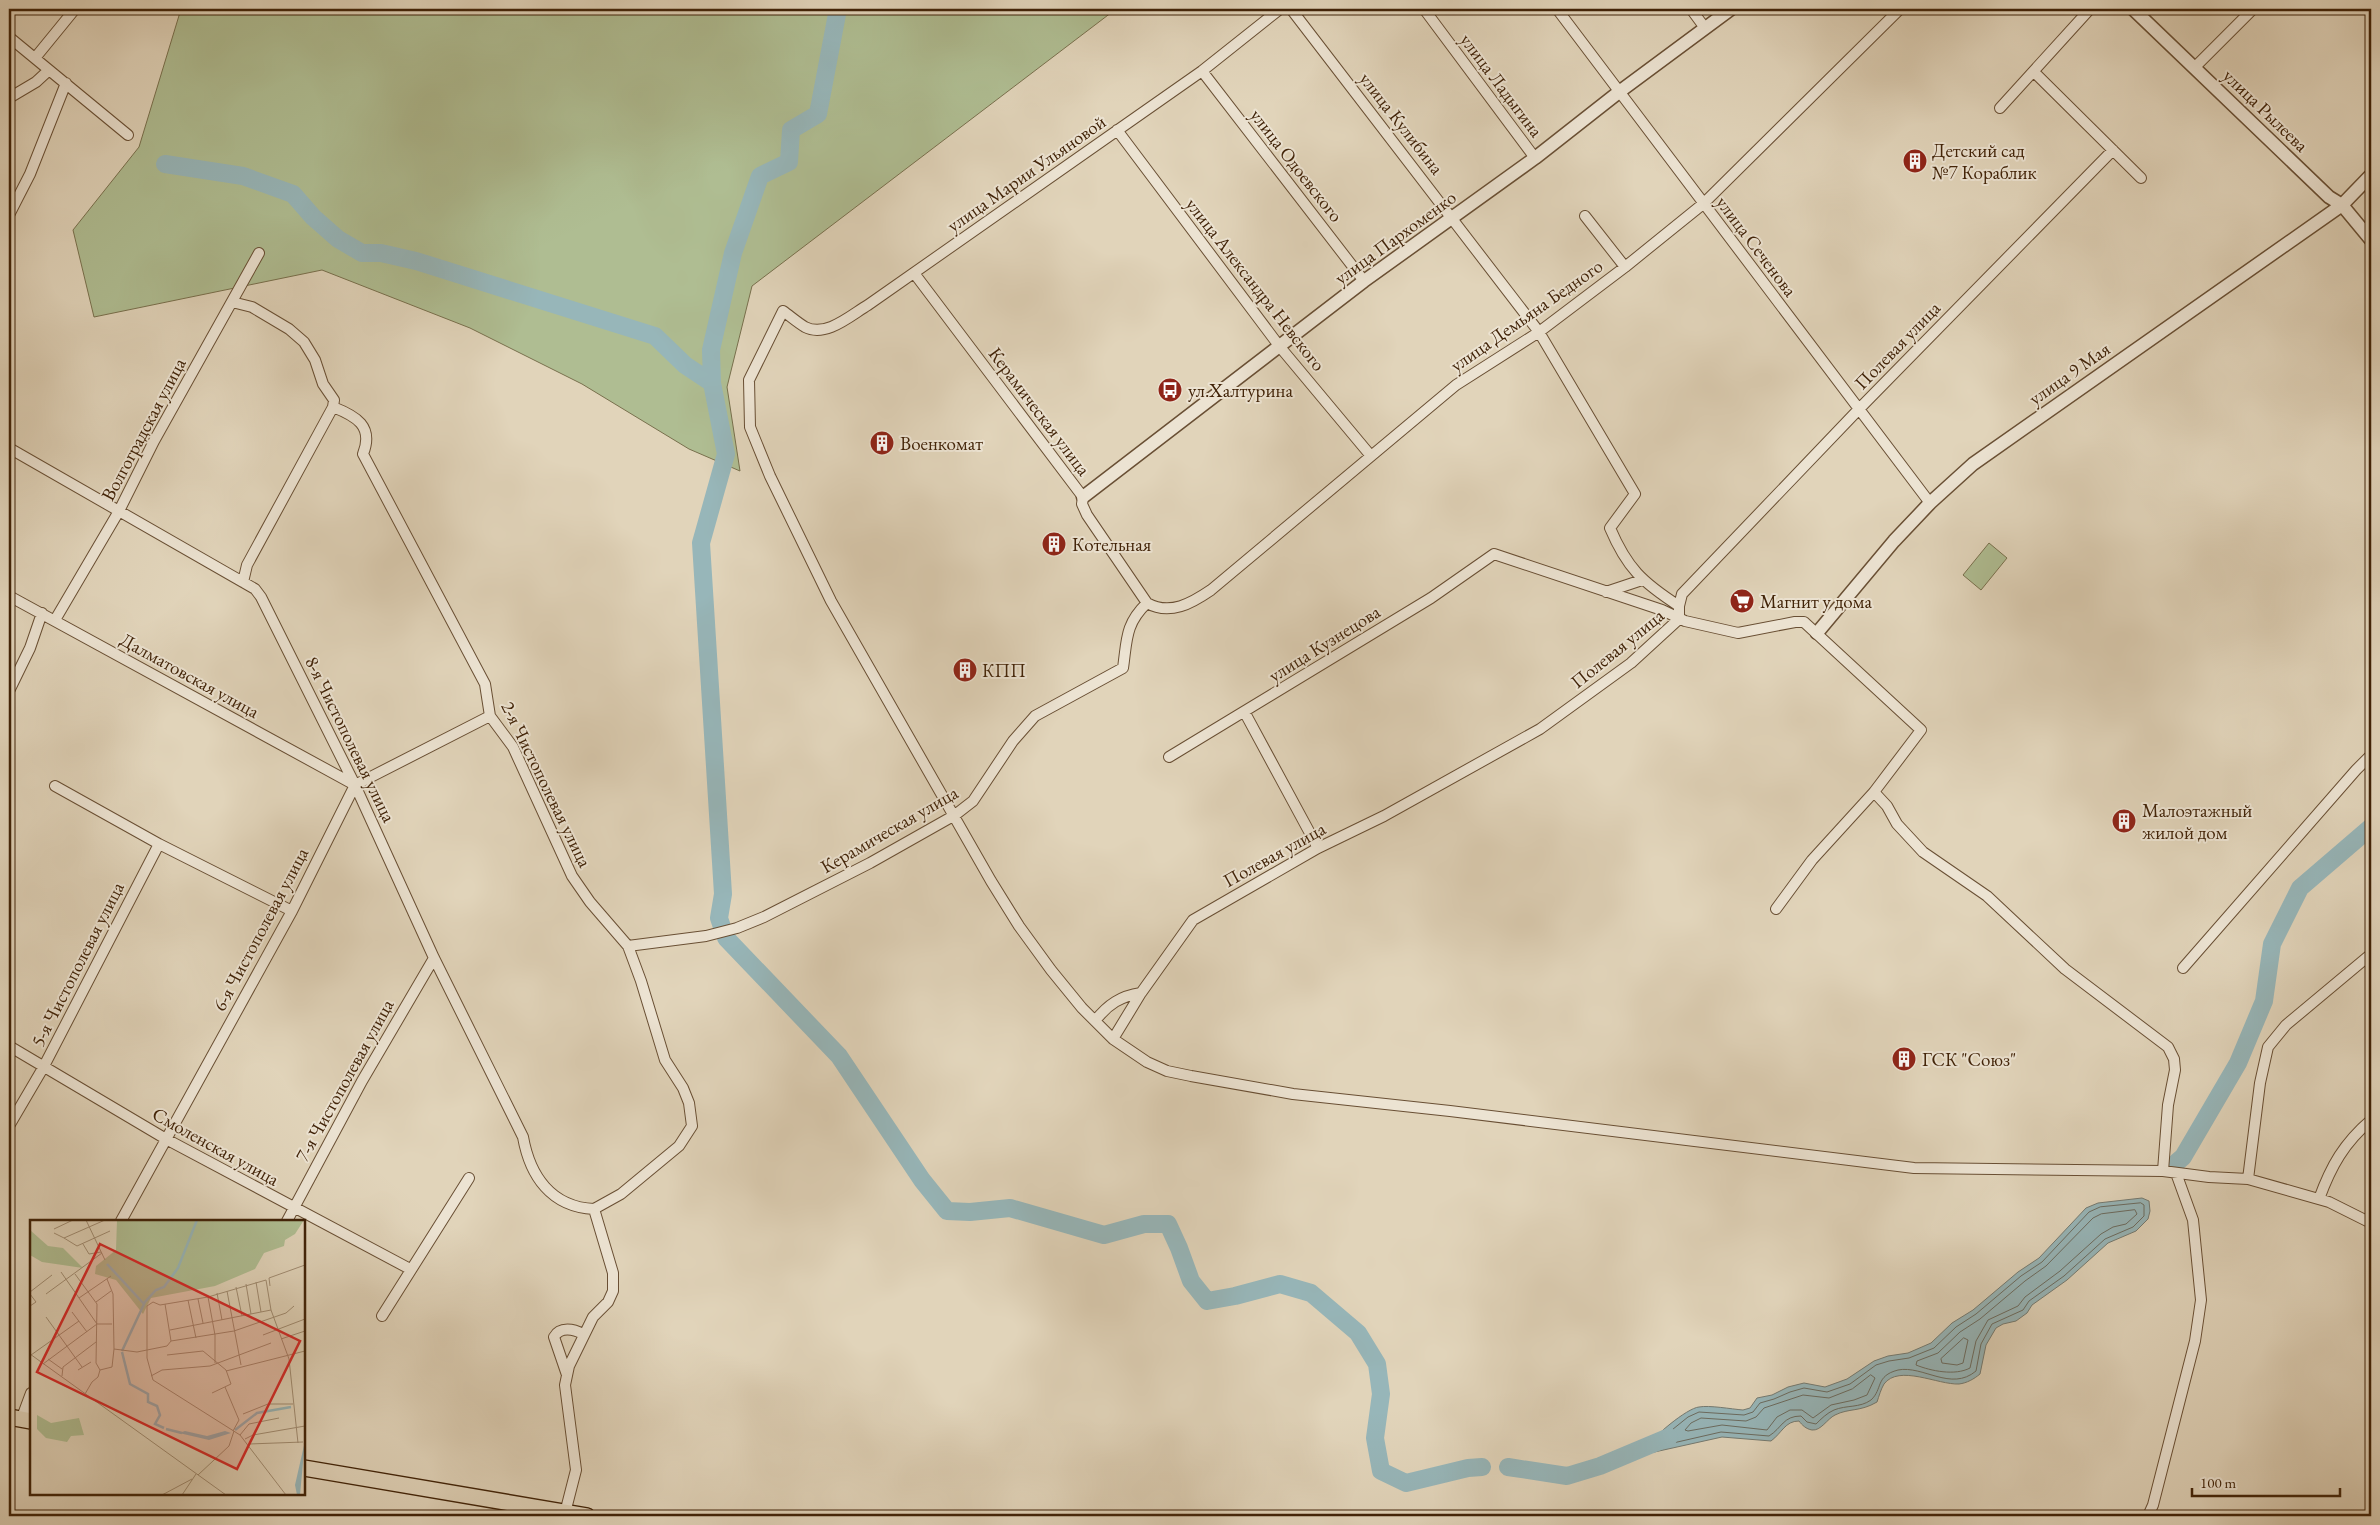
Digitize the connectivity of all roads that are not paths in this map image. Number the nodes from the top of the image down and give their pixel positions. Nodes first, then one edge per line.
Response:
1 (75, 9) edge
2 (1280, 9) edge
3 (1291, 9) edge
4 (1424, 9) edge
5 (1557, 9) edge
6 (1691, 9) edge
7 (1731, 9) edge
8 (1900, 9) edge
9 (2090, 9) edge
10 (2133, 9) edge
11 (2253, 9) edge
12 (1705, 28) junction
13 (9, 38) edge
14 (35, 58) junction
15 (2195, 68) junction
16 (49, 70) junction
17 (1202, 71) junction
18 (2034, 72) junction
19 (66, 83) junction
20 (1619, 92) junction
21 (9, 98) edge
22 (2000, 108) dead end
23 (1117, 130) junction
24 (128, 135) dead end
25 (2113, 150) junction
26 (1535, 158) junction
27 (2371, 175) edge
28 (2141, 178) dead end
29 (1703, 204) junction
30 (2342, 205) junction
31 (9, 216) edge
32 (1585, 216) dead end
33 (1453, 218) junction
34 (2371, 240) edge
35 (259, 253) dead end
36 (1625, 267) junction
37 (914, 272) junction
38 (1364, 281) junction
39 (232, 302) junction
40 (1538, 332) junction
41 (1280, 347) junction
42 (333, 407) junction
43 (1859, 409) junction
44 (9, 448) edge
45 (1371, 456) junction
46 (1083, 497) junction
47 (1930, 502) junction
48 (119, 511) junction
49 (1642, 580) junction
50 (243, 582) junction
51 (1606, 592) junction
52 (9, 596) edge
53 (1147, 604) junction
54 (1679, 606) junction
55 (42, 613) junction
56 (55, 620) junction
57 (1679, 620) junction
58 (1817, 633) junction
59 (9, 691) edge
60 (1245, 713) junction
61 (490, 716) junction
62 (1169, 757) dead end
63 (2369, 758) edge
64 (355, 785) junction
65 (56, 786) dead end
66 (1874, 792) junction
67 (955, 815) junction
68 (159, 844) junction
69 (1318, 848) junction
70 (1776, 909) dead end
71 (292, 911) junction
72 (628, 946) junction
73 (2371, 954) edge
74 (434, 958) junction
75 (2182, 968) dead end
76 (1141, 993) junction
77 (1095, 1021) junction
78 (1113, 1038) junction
79 (9, 1046) edge
80 (43, 1068) junction
81 (2371, 1120) edge
82 (9, 1126) edge
83 (166, 1139) junction
84 (2163, 1171) junction
85 (2176, 1173) junction
86 (469, 1178) dead end
87 (2248, 1178) junction
88 (2319, 1199) junction
89 (293, 1208) junction
90 (594, 1209) junction
91 (122, 1220) edge
92 (288, 1220) edge
93 (2371, 1223) edge
94 (410, 1269) junction
95 (382, 1316) dead end
96 (583, 1334) junction
97 (567, 1375) junction
98 (30, 1395) edge
99 (20, 1419) edge
100 (305, 1468) edge
101 (566, 1513) junction
102 (587, 1516) edge
103 (2148, 1516) edge

1 - 14 street
2 - 17 street, улица Марии Ульяновой
3 - 33 street, улица Кулибина
4 - 26 street, улица Ладыгина
5 - 20 street, улица Сеченова
6 - 12 street
7 - 12 street, улица Пархоменко
8 - 29 street, улица Демьяна Бедного
9 - 18 street
10 - 15 street, улица Рылеева
11 - 15 street
12 - 20 street, улица Пархоменко
13 - 14 street
14 - 16 street
15 - 30 street, улица Рылеева
16 - 19 street
16 - 21 street
17 - 23 street, улица Марии Ульяновой
17 - 38 street, улица Одоевского
18 - 22 street
18 - 25 street
19 - 24 street
19 - 31 street
20 - 26 street, улица Пархоменко
20 - 29 street, улица Сеченова
23 - 37 street, улица Марии Ульяновой
23 - 41 street, улица Александра Невского
25 - 28 street
25 - 43 street, Полевая улица
26 - 33 street, улица Пархоменко
27 - 30 street, улица 9 Мая
29 - 36 street, улица Демьяна Бедного
29 - 43 street, улица Сеченова
30 - 34 street, улица Рылеева
30 - 47 street, улица 9 Мая
32 - 36 street
33 - 38 street, улица Пархоменко
33 - 40 street, улица Кулибина
35 - 39 street, Волгоградская улица
36 - 40 street, улица Демьяна Бедного
37 - 46 street, Керамическая улица
37 - 67 street, улица Марии Ульяновой
38 - 41 street, улица Пархоменко
39 - 42 street
39 - 48 street, Волгоградская улица
40 - 45 street, улица Демьяна Бедного
40 - 49 street, улица Кулибина
41 - 45 street, улица Александра Невского
41 - 46 street, улица Пархоменко
42 - 50 street
42 - 61 street, 2-я Чистополевая улица
43 - 47 street, улица Сеченова
43 - 54 street, Полевая улица
44 - 48 street, 8-я Чистополевая улица
45 - 53 street, улица Демьяна Бедного
46 - 53 street, Керамическая улица
47 - 58 street, улица 9 Мая
48 - 50 street, 8-я Чистополевая улица
48 - 56 street, Волгоградская улица
49 - 51 street
49 - 54 street
50 - 64 street, 8-я Чистополевая улица
51 - 57 street
51 - 60 street, улица Кузнецова
52 - 55 street, Далматовская улица
53 - 67 street, Керамическая улица
54 - 57 street, Полевая улица
55 - 56 street, Далматовская улица
55 - 59 street
56 - 64 street, Далматовская улица
57 - 58 street
57 - 69 street, Полевая улица
58 - 66 street
60 - 62 street, улица Кузнецова
60 - 69 street
61 - 64 street
61 - 72 street, 2-я Чистополевая улица
63 - 75 street
64 - 71 street, 6-я Чистополевая улица
64 - 74 street, 8-я Чистополевая улица
65 - 68 street
66 - 70 street
66 - 84 street
67 - 72 street, Керамическая улица
67 - 77 street
68 - 71 street
68 - 80 street, 5-я Чистополевая улица
69 - 76 street, Полевая улица
71 - 83 street, 6-я Чистополевая улица
72 - 90 street, 2-я Чистополевая улица
73 - 87 street
74 - 89 street, 7-я Чистополевая улица
74 - 90 street, 8-я Чистополевая улица
76 - 77 street
76 - 78 street, Полевая улица
77 - 78 street
78 - 84 street
79 - 80 street, Смоленская улица
80 - 82 street, 5-я Чистополевая улица
80 - 83 street, Смоленская улица
81 - 88 street
83 - 89 street, Смоленская улица
83 - 91 street, 6-я Чистополевая улица
84 - 85 street
85 - 87 street
85 - 103 street
86 - 94 street
87 - 88 street
88 - 93 street
89 - 92 street, 7-я Чистополевая улица
89 - 94 street, Смоленская улица
90 - 96 street
94 - 95 street
96 - 97 street
96 - 97 street
97 - 101 street
98 - 99 street
100 - 101 main road
101 - 102 main road

